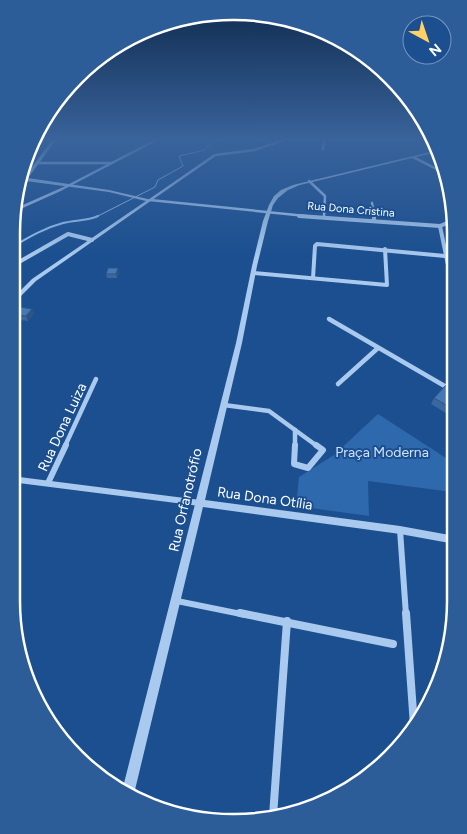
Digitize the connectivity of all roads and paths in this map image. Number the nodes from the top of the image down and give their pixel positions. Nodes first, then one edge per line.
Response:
1 (81, 179) edge
2 (180, 179) edge
3 (322, 179) edge
4 (26, 181) edge
5 (26, 181) edge
6 (309, 182) junction
7 (69, 185) junction
8 (62, 189) junction
9 (128, 196) junction
10 (150, 200) junction
11 (372, 203) dead end
12 (22, 206) edge
13 (268, 212) junction
14 (324, 216) junction
15 (374, 220) junction
16 (447, 223) edge
17 (440, 226) junction
18 (92, 240) junction
19 (385, 250) junction
20 (446, 256) junction
21 (20, 261) edge
22 (447, 261) edge
23 (253, 273) junction
24 (313, 278) junction
25 (20, 294) edge
26 (329, 319) dead end
27 (378, 348) junction
28 (96, 380) dead end
29 (338, 384) dead end
30 (447, 388) edge
31 (224, 405) junction
32 (295, 428) junction
33 (20, 480) edge
34 (48, 483) junction
35 (200, 503) junction
36 (400, 530) junction
37 (447, 539) edge
38 (177, 601) junction
39 (288, 622) junction
40 (393, 644) dead end
41 (413, 715) edge
42 (130, 787) edge
43 (274, 810) edge

1 - 7 street
2 - 10 street
3 - 6 street
4 - 7 street
5 - 8 street
6 - 13 street
6 - 14 street
7 - 8 street
7 - 9 street
8 - 9 street
8 - 12 street
9 - 10 street, Rua Dona Cristina
10 - 13 street, Rua Dona Cristina
10 - 18 street
11 - 15 street
13 - 14 street, Rua Dona Cristina
13 - 23 street, Rua Orfanotrófio
14 - 15 street, Rua Dona Cristina
15 - 17 street, Rua Dona Cristina
16 - 17 street, Rua Dona Cristina
17 - 20 street
18 - 21 street
18 - 25 street
19 - 20 street
19 - 24 street
19 - 24 street
20 - 22 street
23 - 24 street
23 - 31 street, Rua Orfanotrófio
26 - 27 street
27 - 29 street
27 - 30 street
28 - 34 street, Rua Dona Luiza
31 - 32 street
31 - 35 street, Rua Orfanotrófio
32 - 32 street
33 - 34 street, Rua Dona Otília
34 - 35 street, Rua Dona Otília
35 - 36 street, Rua Dona Otília
35 - 38 street, Rua Orfanotrófio
36 - 37 street, Rua Dona Otília
36 - 41 street
38 - 39 street
38 - 42 street, Rua Orfanotrófio
39 - 40 street
39 - 43 street

